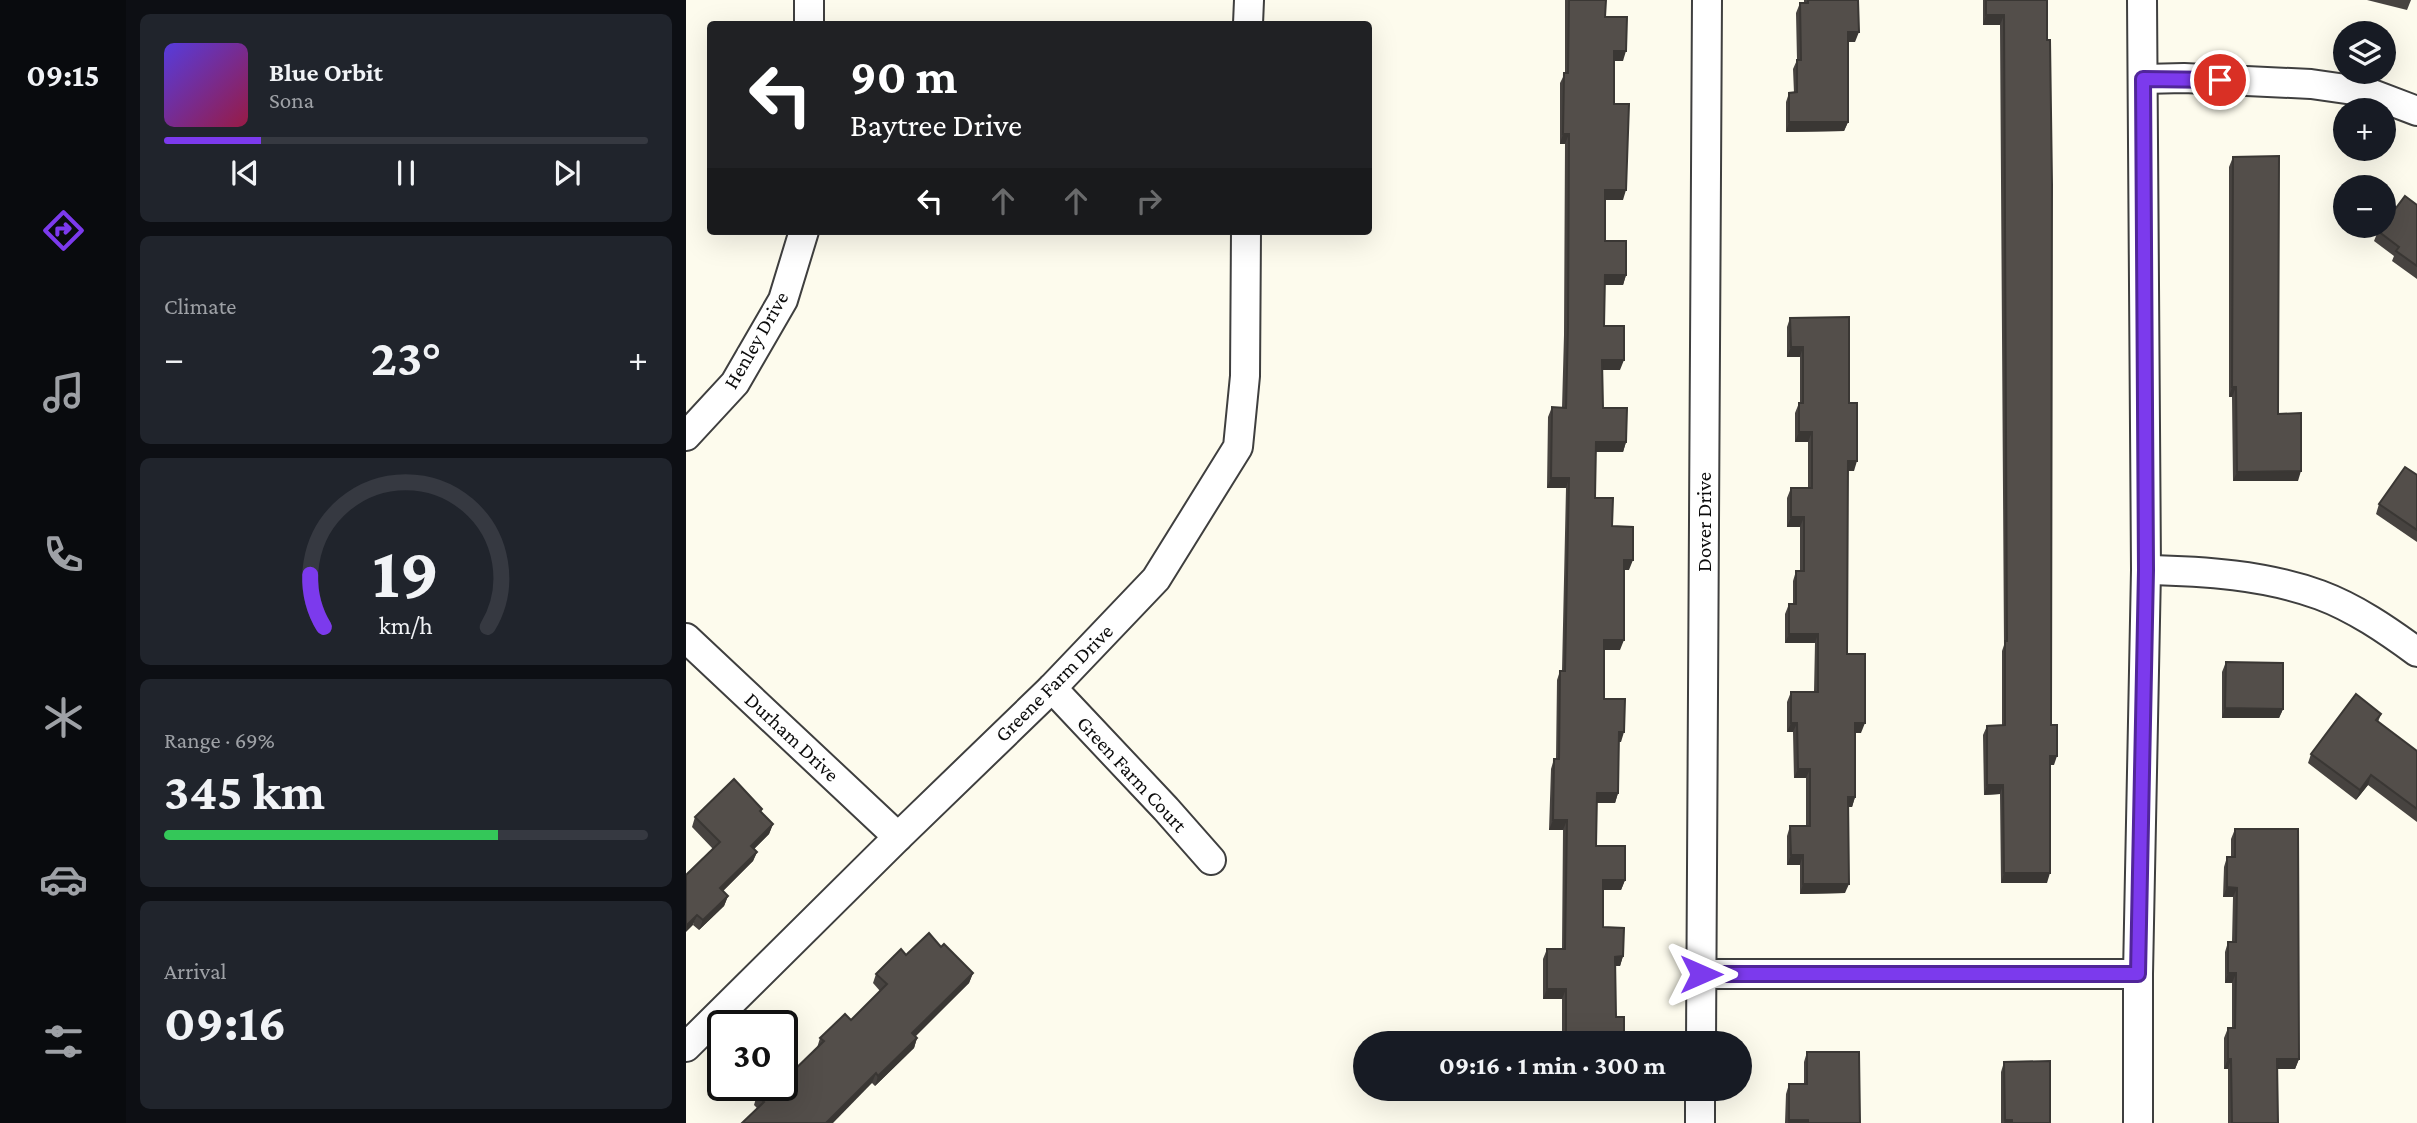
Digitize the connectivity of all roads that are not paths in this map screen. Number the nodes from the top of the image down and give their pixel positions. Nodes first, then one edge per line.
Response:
1 (809, 0) edge
2 (1248, 0) edge
3 (1707, 0) edge
4 (2143, 0) edge
5 (809, 21) edge
6 (1248, 21) edge
7 (2143, 79) junction
8 (2417, 111) edge
9 (803, 235) edge
10 (1247, 235) edge
11 (686, 436) edge
12 (2146, 570) junction
13 (686, 638) edge
14 (2417, 652) edge
15 (1052, 688) junction
16 (898, 837) junction
17 (1211, 860) dead end
18 (1701, 974) junction
19 (2138, 974) junction
20 (1700, 1031) edge
21 (686, 1047) edge
22 (1700, 1101) edge
23 (1700, 1123) edge
24 (2138, 1123) edge

1 - 5 street
2 - 6 street
3 - 18 street, Dover Drive
4 - 7 street
7 - 8 street
7 - 12 street
9 - 11 street, Henley Drive
10 - 15 street, Greene Farm Drive
12 - 14 street
12 - 19 street
13 - 16 street, Durham Drive
15 - 16 street, Greene Farm Drive
15 - 17 street, Green Farm Court
16 - 21 street, Greene Farm Drive
18 - 19 street
18 - 20 street, Dover Drive
19 - 24 street
22 - 23 street

